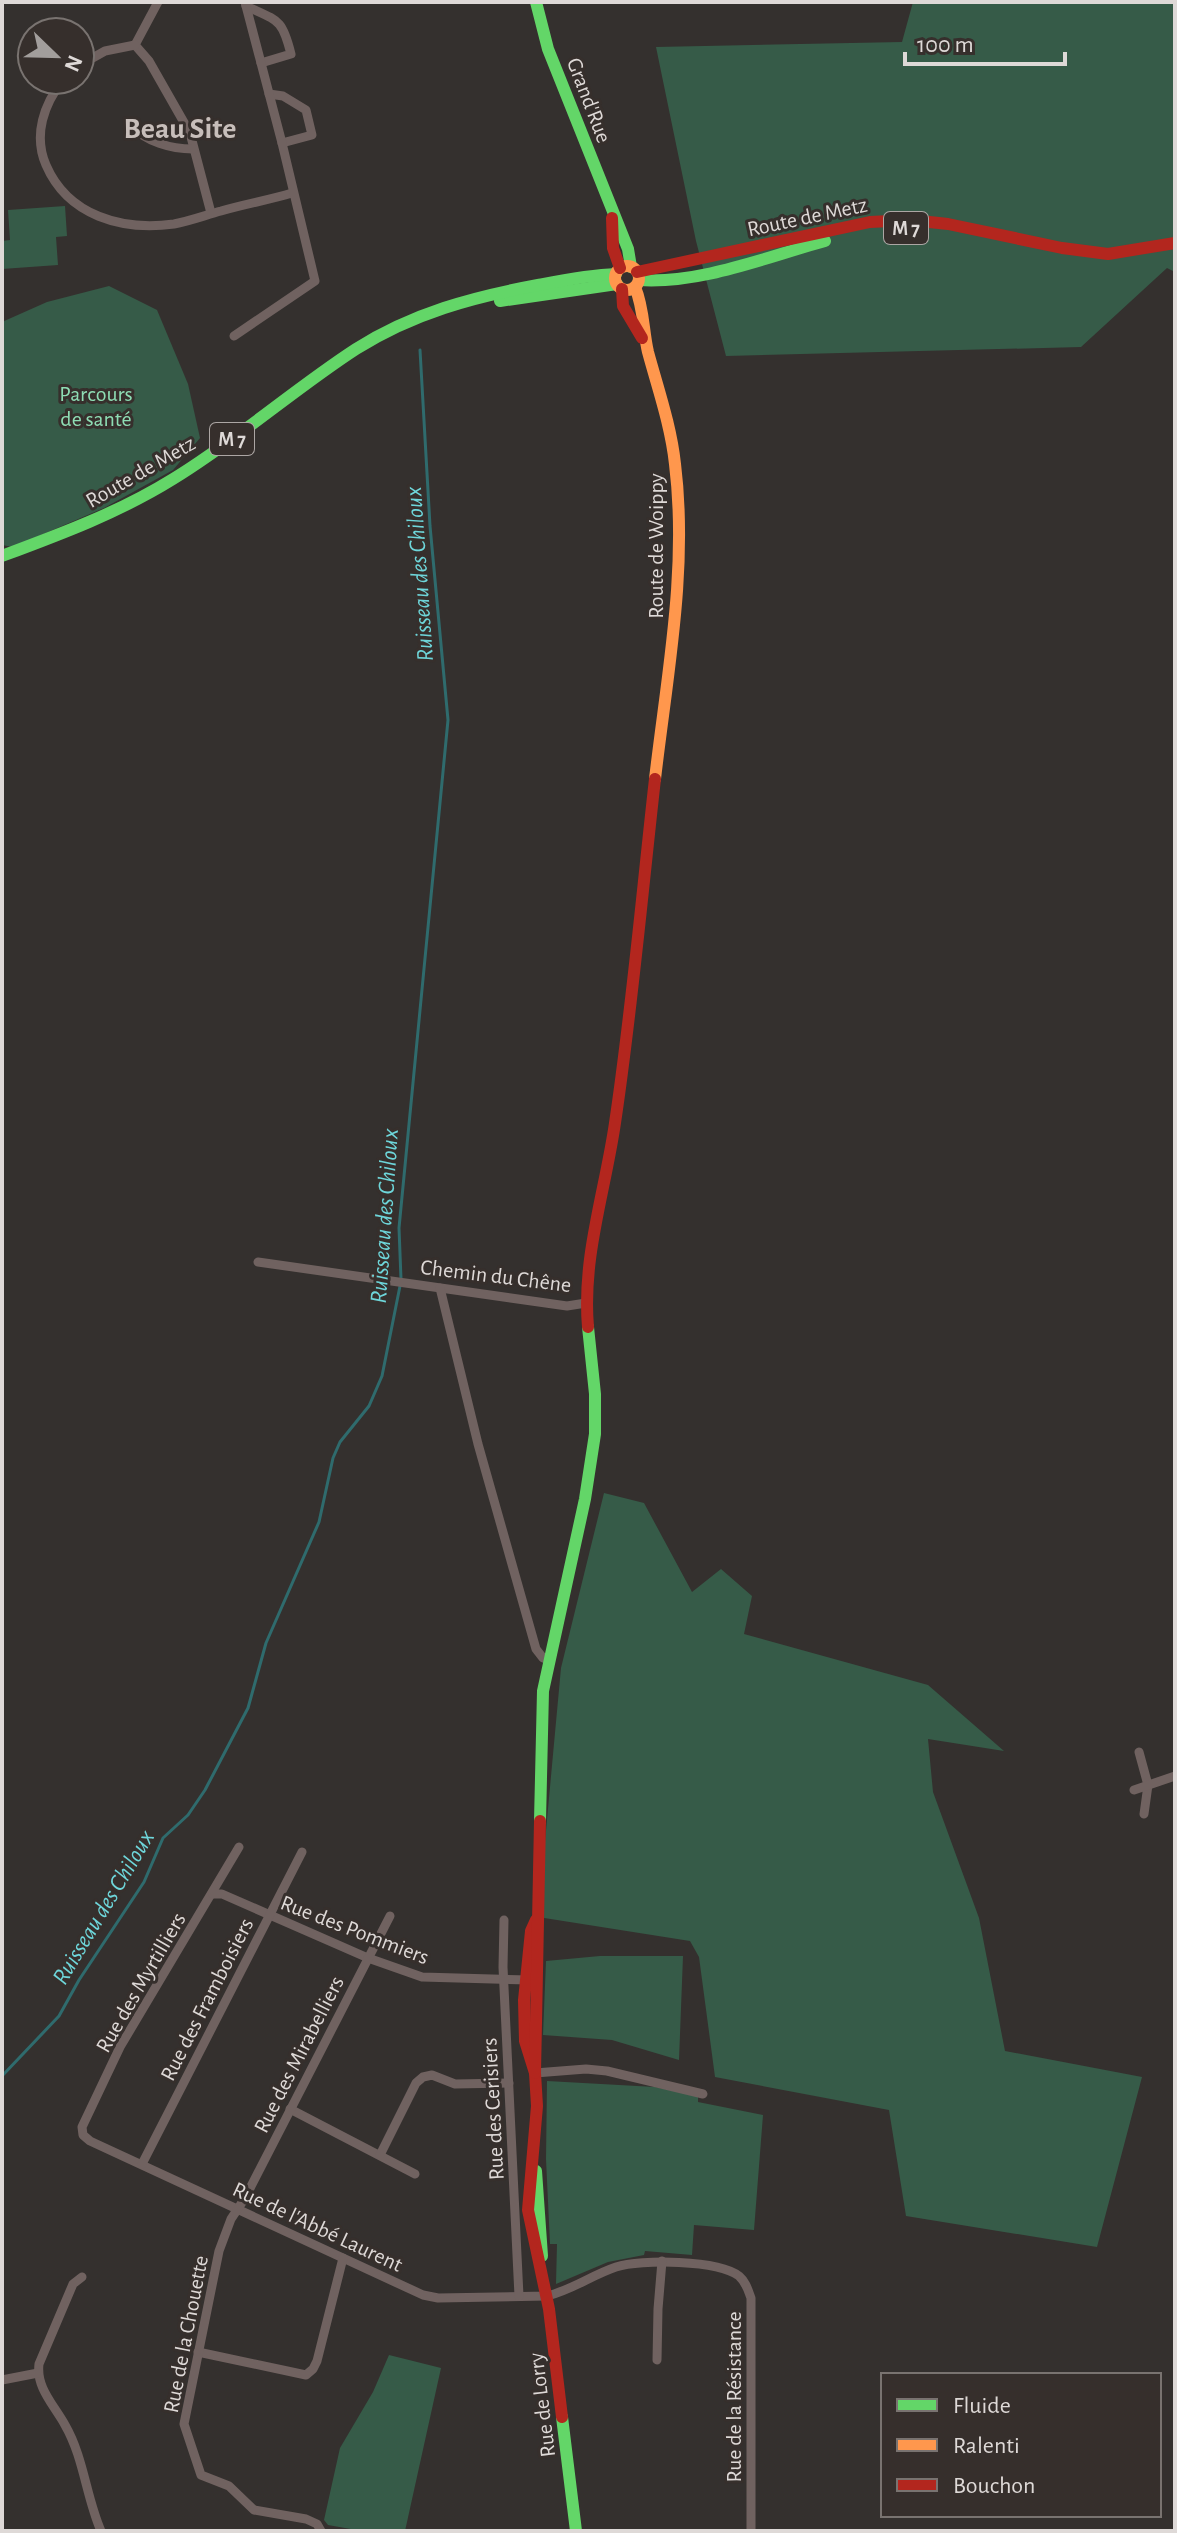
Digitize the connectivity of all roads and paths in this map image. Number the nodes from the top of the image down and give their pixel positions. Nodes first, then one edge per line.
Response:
1 (158, 2) edge
2 (536, 2) edge
3 (245, 4) edge
4 (135, 45) junction
5 (96, 56) edge
6 (261, 63) junction
7 (269, 94) junction
8 (53, 96) edge
9 (130, 125) dead end
10 (282, 143) junction
11 (193, 149) junction
12 (292, 193) junction
13 (612, 211) junction
14 (211, 213) junction
15 (1175, 243) edge
16 (1175, 251) edge
17 (627, 278) junction
18 (234, 336) dead end
19 (2, 556) edge
20 (258, 1262) dead end
21 (440, 1288) junction
22 (586, 1303) junction
23 (549, 1659) junction
24 (1139, 1752) dead end
25 (1175, 1776) edge
26 (1148, 1785) junction
27 (1134, 1790) dead end
28 (1144, 1814) dead end
29 (239, 1847) dead end
30 (302, 1852) dead end
31 (213, 1894) junction
32 (269, 1915) junction
33 (390, 1916) dead end
34 (504, 1920) dead end
35 (368, 1958) junction
36 (504, 1978) junction
37 (531, 1980) junction
38 (535, 2073) junction
39 (509, 2083) junction
40 (703, 2094) dead end
41 (290, 2109) junction
42 (85, 2138) joint
43 (380, 2155) junction
44 (142, 2164) junction
45 (415, 2174) dead end
46 (239, 2209) junction
47 (343, 2258) junction
48 (662, 2261) junction
49 (82, 2277) dead end
50 (519, 2296) junction
51 (547, 2296) junction
52 (198, 2352) junction
53 (657, 2360) dead end
54 (38, 2373) junction
55 (2, 2380) edge
56 (101, 2531) edge
57 (321, 2531) edge
58 (576, 2531) edge
59 (751, 2531) edge

1 - 4 street
2 - 13 street, Grand'Rue
3 - 6 street
3 - 6 street
4 - 5 street
4 - 11 street
6 - 7 street
7 - 10 street
7 - 10 street
8 - 14 street
9 - 11 street
10 - 12 street
11 - 14 street
12 - 14 street
12 - 18 street
13 - 17 street, Grand'Rue
13 - 17 street, Grand'Rue
15 - 17 street, Route de Metz / M 7
16 - 17 street, Route de Metz / M 7
17 - 19 street, Route de Metz / M 7
17 - 22 street, Route de Woippy
20 - 21 street, Chemin du Chêne
21 - 22 street, Chemin du Chêne
21 - 23 street
22 - 23 street, Rue de Lorry
23 - 37 street, Rue de Lorry
24 - 26 street
25 - 26 street
26 - 27 street
26 - 28 street
29 - 31 street, Rue des Myrtilliers
30 - 32 street, Rue des Framboisiers
31 - 32 street, Rue des Pommiers
31 - 42 street, Rue des Myrtilliers
32 - 35 street, Rue des Pommiers
32 - 44 street, Rue des Framboisiers
33 - 35 street, Rue des Mirabelliers
34 - 36 street, Rue des Cerisiers
35 - 36 street, Rue des Pommiers
35 - 41 street, Rue des Mirabelliers
36 - 37 street, Rue des Pommiers
36 - 39 street, Rue des Cerisiers
37 - 38 street, Rue de Lorry
38 - 40 street
38 - 51 street, Rue de Lorry
39 - 43 street
39 - 50 street, Rue des Cerisiers
41 - 43 street
41 - 46 street, Rue des Mirabelliers
42 - 44 street, Rue de l'Abbé Laurent
43 - 45 street
44 - 46 street, Rue de l'Abbé Laurent
46 - 47 street, Rue de l'Abbé Laurent
46 - 52 street, Rue de la Chouette
47 - 50 street, Rue de l'Abbé Laurent
47 - 52 street
48 - 51 street, Rue de la Résistance
48 - 53 street
48 - 59 street, Rue de la Résistance
49 - 54 street
50 - 51 street, Rue de l'Abbé Laurent
51 - 58 street, Rue de Lorry
52 - 57 street, Rue de la Chouette
54 - 55 street
54 - 56 street

